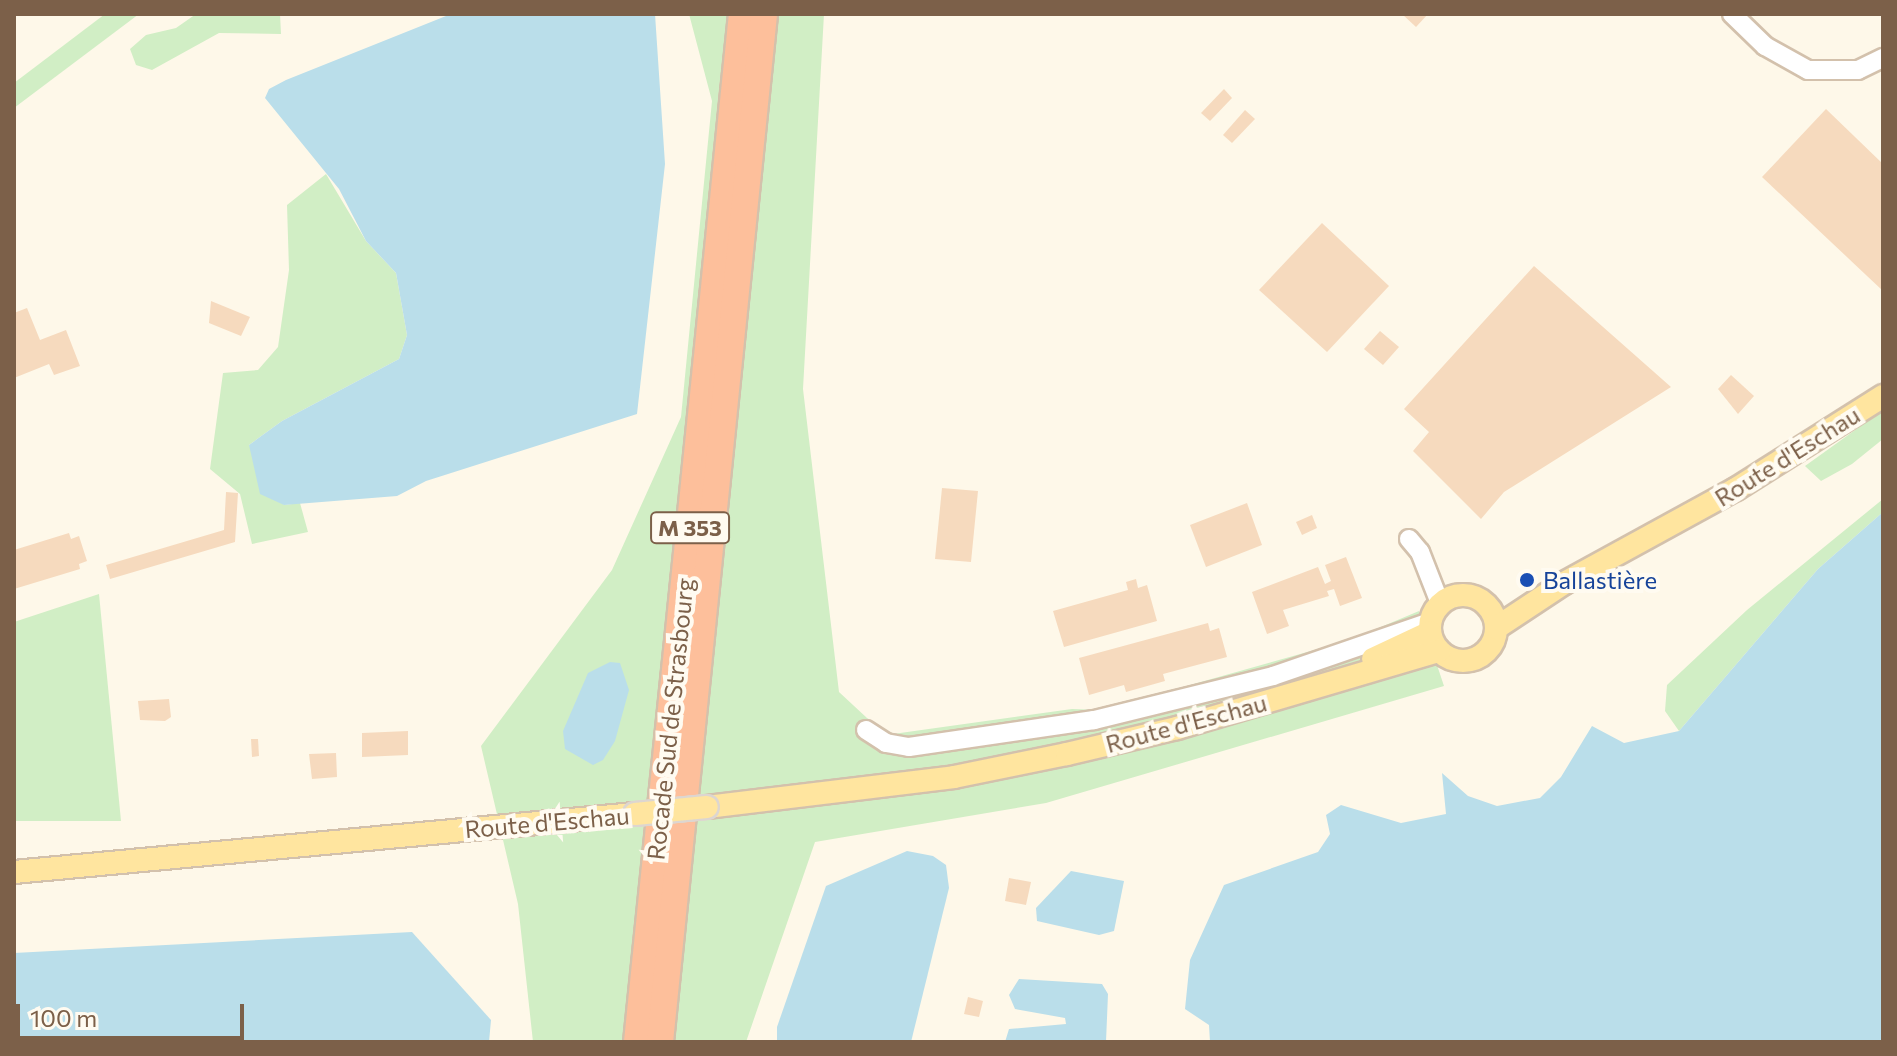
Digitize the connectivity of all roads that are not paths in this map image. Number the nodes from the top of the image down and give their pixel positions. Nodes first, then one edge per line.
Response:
1 (742, 14) edge
2 (764, 14) edge
3 (1732, 14) edge
4 (1883, 58) edge
5 (1883, 396) edge
6 (1409, 539) dead end
7 (1564, 583) junction
8 (1488, 606) junction
9 (1435, 627) junction
10 (1496, 628) junction
11 (866, 730) dead end
12 (14, 872) edge
13 (637, 1042) edge
14 (660, 1042) edge

1 - 13 highway, Rocade Sud de Strasbourg / M 353
2 - 14 highway, Rocade Sud de Strasbourg / M 353
3 - 4 street
5 - 7 main road, Route d'Eschau
6 - 9 street
7 - 8 main road, Route d'Eschau
7 - 10 main road, Route d'Eschau
8 - 9 main road
8 - 10 main road
9 - 10 main road
9 - 11 street, Route d'Eschau
9 - 12 main road, Route d'Eschau, bridge

